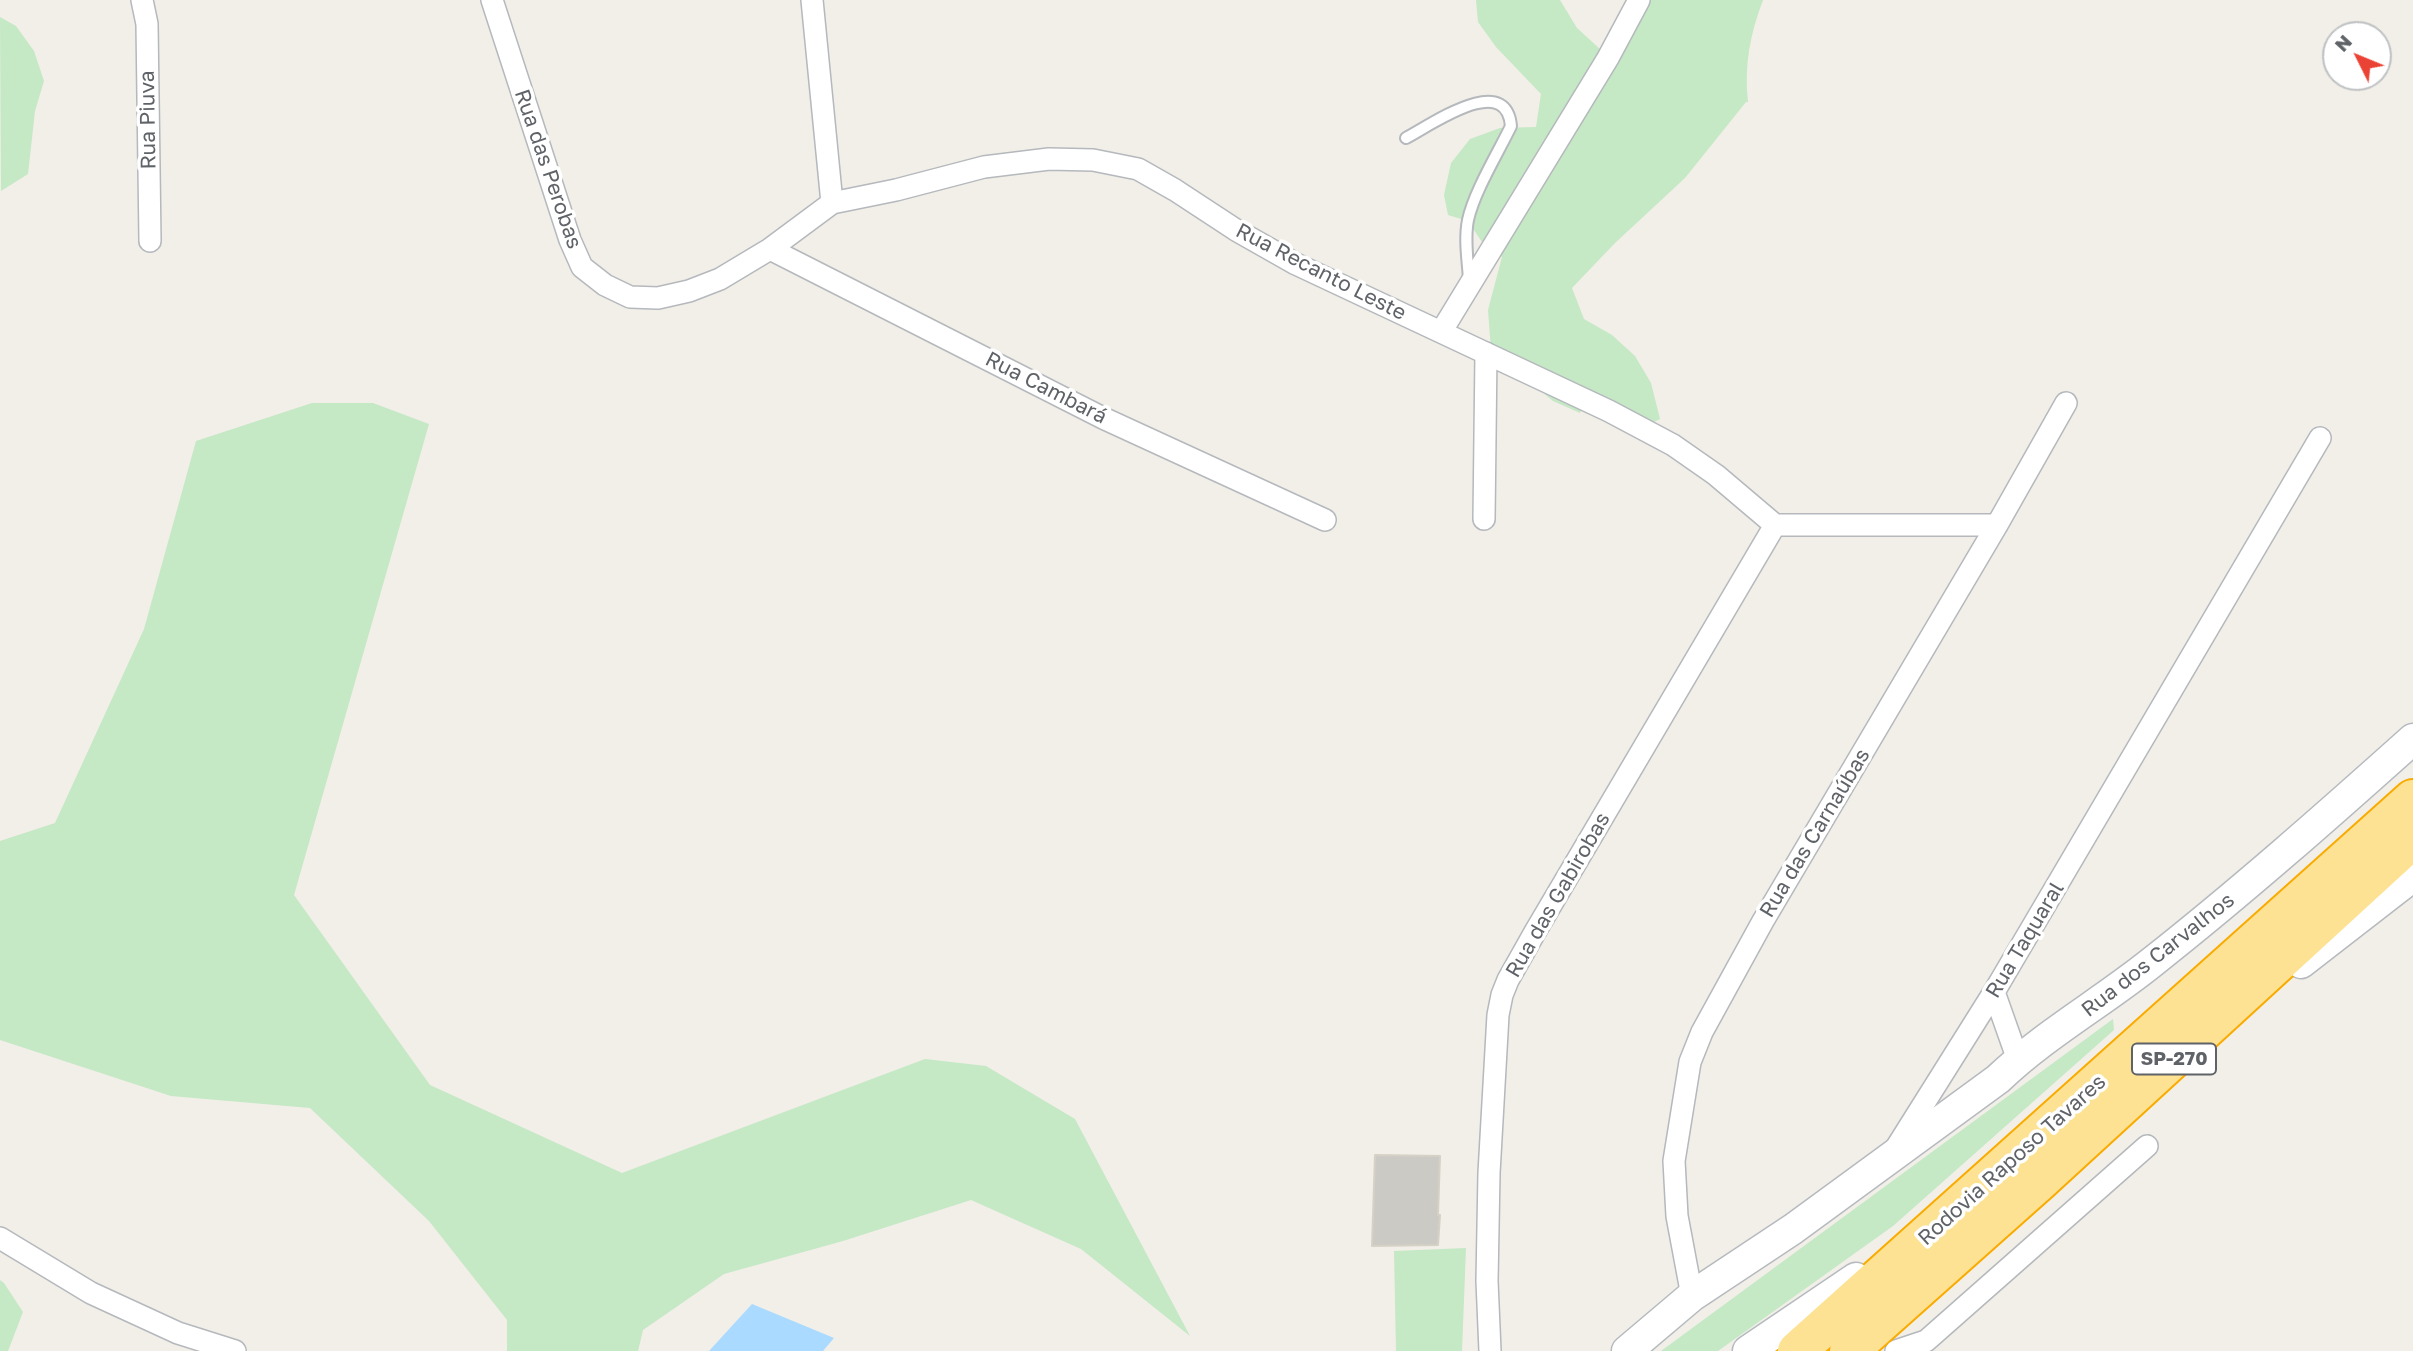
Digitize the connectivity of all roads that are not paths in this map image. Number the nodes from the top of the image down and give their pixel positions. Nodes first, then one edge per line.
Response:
1 (142, 0) edge
2 (492, 0) edge
3 (811, 0) edge
4 (1639, 0) edge
5 (1406, 138) dead end
6 (832, 203) junction
7 (150, 241) dead end
8 (770, 249) junction
9 (1469, 286) junction
10 (1441, 332) junction
11 (1486, 353) junction
12 (2066, 403) dead end
13 (2319, 438) dead end
14 (1484, 519) dead end
15 (1325, 520) dead end
16 (1775, 525) junction
17 (1997, 525) junction
18 (2413, 739) edge
19 (2413, 799) edge
20 (2413, 839) edge
21 (2413, 876) edge
22 (1994, 992) junction
23 (2193, 1041) junction
24 (2018, 1060) junction
25 (2147, 1146) dead end
26 (1892, 1156) junction
27 (1973, 1195) junction
28 (0, 1238) edge
29 (1692, 1296) junction
30 (1928, 1346) edge
31 (235, 1351) edge
32 (1490, 1351) edge
33 (1627, 1351) edge
34 (1748, 1351) edge
35 (1797, 1351) edge
36 (1849, 1351) edge
37 (1896, 1351) edge

1 - 7 street, Rua Piuva
2 - 8 street, Rua das Perobas
3 - 6 street
4 - 9 street
5 - 9 lane
6 - 8 street, Rua das Perobas
6 - 10 street, Rua Recanto Leste
8 - 15 street, Rua Cambará
9 - 10 street
10 - 11 street, Rua Recanto Leste
11 - 14 street
11 - 16 street, Rua Recanto Leste
12 - 17 street, Rua das Carnaúbas
13 - 22 street, Rua Taquaral
16 - 17 street
16 - 32 street, Rua das Gabirobas
17 - 29 street, Rua das Carnaúbas
18 - 24 main road, Rua dos Carvalhos
19 - 27 highway, Rodovia Raposo Tavares / SP-270
20 - 23 highway, Rodovia Raposo Tavares / SP-270
21 - 23 main road
22 - 24 street
22 - 26 street, Rua Taquaral
23 - 36 highway, Rodovia Raposo Tavares / SP-270
24 - 26 main road, Rua dos Carvalhos
25 - 30 street
26 - 29 main road, Rua Taquaral
27 - 34 main road
27 - 35 highway, Rodovia Raposo Tavares / SP-270
28 - 31 street
29 - 33 main road, Rua Taquaral
30 - 37 street

